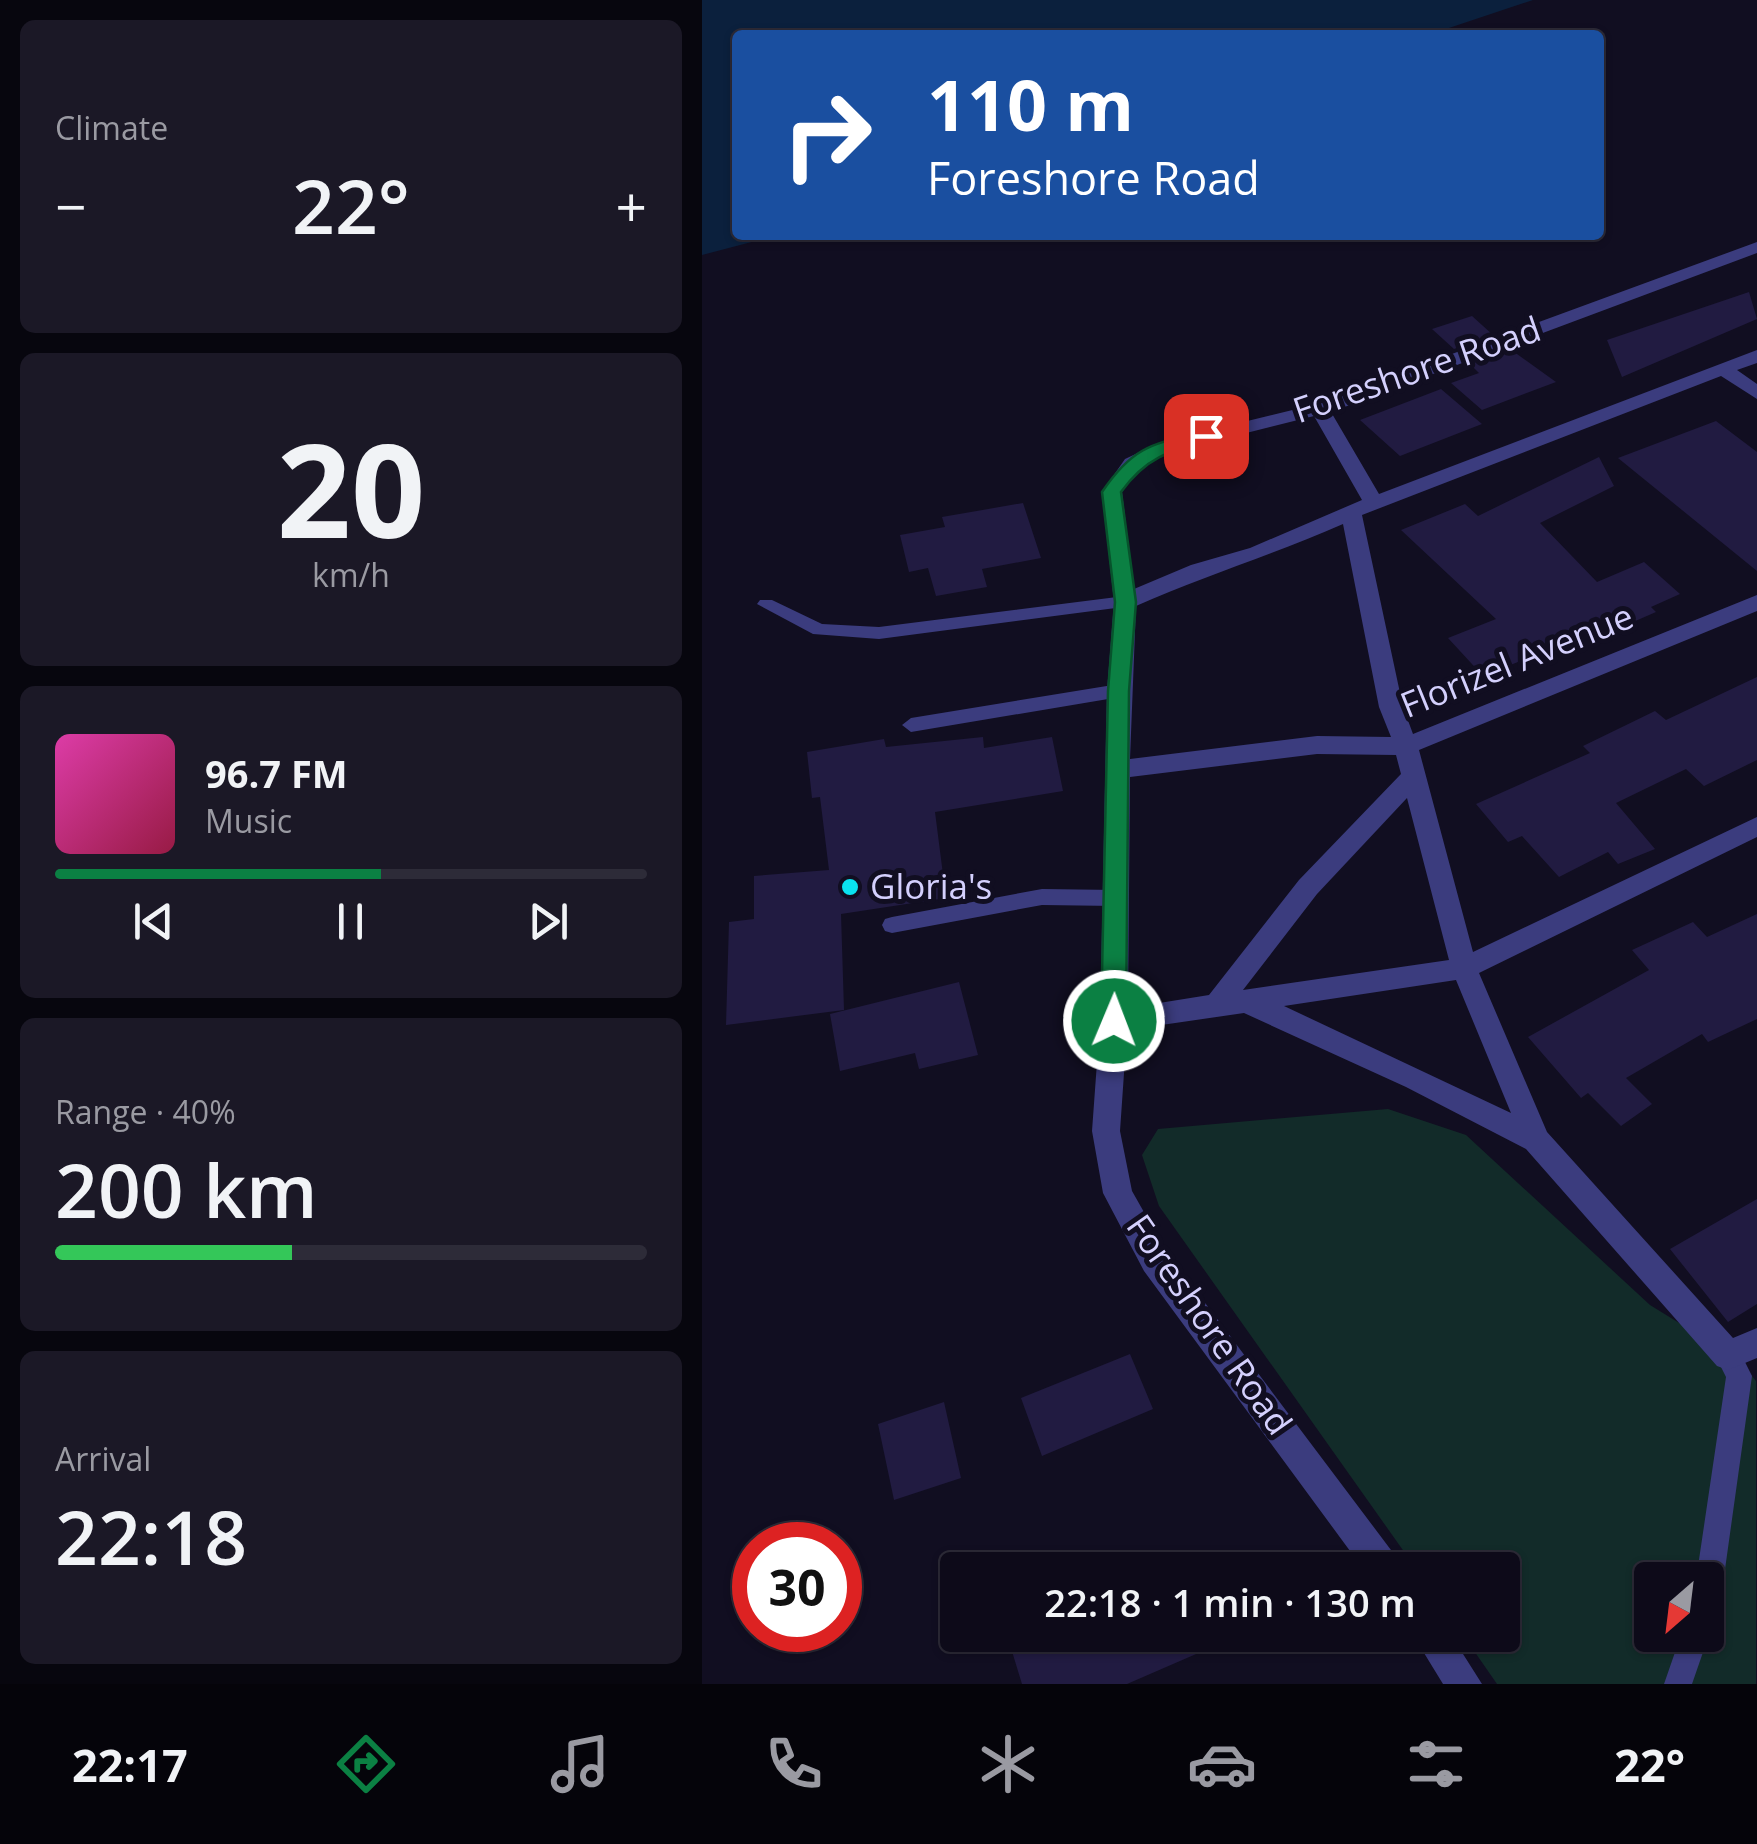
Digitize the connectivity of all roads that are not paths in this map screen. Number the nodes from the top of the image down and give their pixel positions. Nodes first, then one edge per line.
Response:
1 (1756, 247) edge
2 (1756, 356) edge
3 (1723, 369) junction
4 (1756, 393) edge
5 (1320, 410) junction
6 (1363, 508) junction
7 (1126, 602) junction
8 (1756, 602) edge
9 (766, 604) dead end
10 (1119, 691) junction
11 (911, 724) dead end
12 (1406, 746) junction
13 (1117, 770) junction
14 (1414, 777) junction
15 (1756, 826) edge
16 (1116, 898) junction
17 (892, 925) dead end
18 (1464, 968) junction
19 (1251, 1003) junction
20 (1215, 1008) junction
21 (1114, 1021) junction
22 (1536, 1140) junction
23 (1742, 1349) edge
24 (1372, 1552) edge
25 (1713, 1562) edge
26 (1442, 1652) edge
27 (1688, 1652) edge
28 (1464, 1684) edge
29 (1678, 1684) edge

1 - 5 street, Foreshore Road
2 - 3 street
3 - 4 street
3 - 6 street
5 - 6 street
5 - 7 street, Foreshore Road
6 - 7 street
6 - 12 street
7 - 9 lane
7 - 10 street, Foreshore Road
8 - 12 street, Florizel Avenue
10 - 11 lane
10 - 13 street, Foreshore Road
12 - 13 street, Florizel Avenue
12 - 14 street
13 - 16 street, Foreshore Road
14 - 18 street
14 - 20 street
15 - 18 street
16 - 17 lane
16 - 21 street, Foreshore Road
18 - 19 street
18 - 22 street
19 - 20 street
19 - 22 street
20 - 21 street
21 - 24 street, Foreshore Road
22 - 23 street
23 - 25 lane
26 - 28 street
27 - 29 lane

